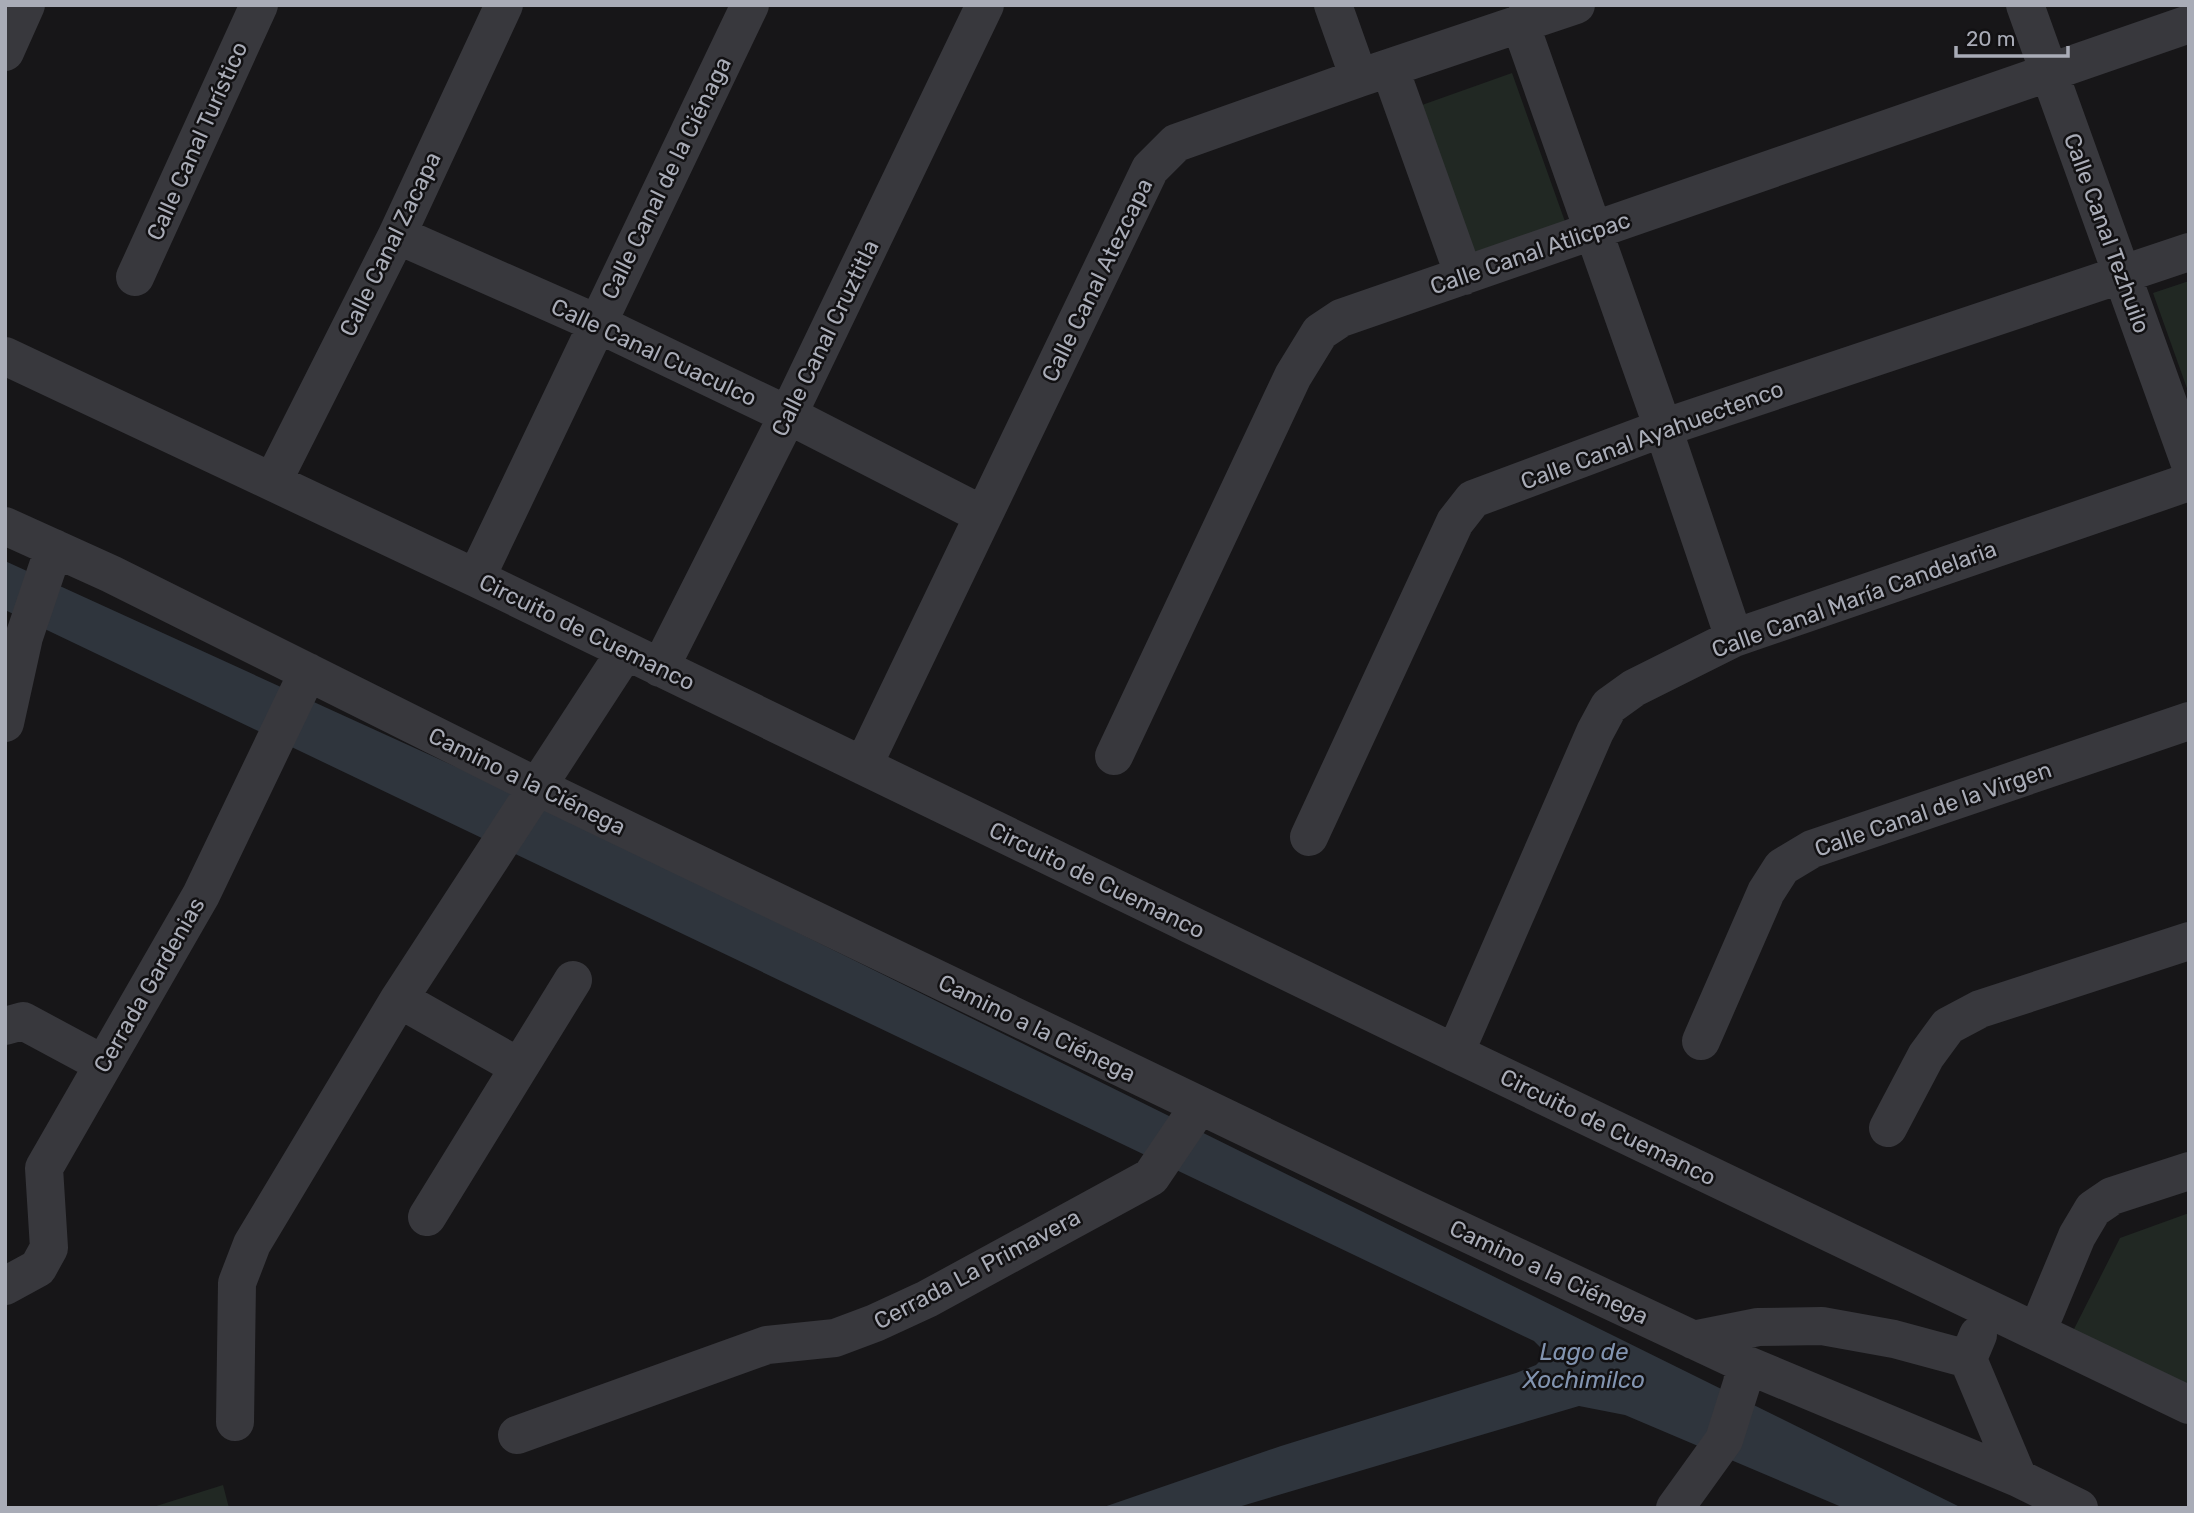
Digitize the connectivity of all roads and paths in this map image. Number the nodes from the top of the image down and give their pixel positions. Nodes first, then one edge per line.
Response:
1 (26, 5) edge
2 (259, 5) edge
3 (504, 5) edge
4 (750, 5) edge
5 (985, 5) edge
6 (1333, 5) edge
7 (2025, 5) edge
8 (1570, 6) edge
9 (1520, 23) junction
10 (2189, 24) edge
11 (5, 52) edge
12 (2049, 71) junction
13 (1375, 73) junction
14 (1593, 232) junction
15 (397, 235) junction
16 (2189, 252) edge
17 (2122, 275) junction
18 (1464, 276) junction
19 (135, 277) dead end
20 (596, 323) junction
21 (5, 356) edge
22 (788, 415) junction
23 (1663, 428) junction
24 (2189, 461) edge
25 (273, 481) junction
26 (2189, 482) edge
27 (983, 515) junction
28 (5, 526) edge
29 (50, 558) junction
30 (476, 578) junction
31 (1734, 638) junction
32 (625, 652) junction
33 (660, 668) junction
34 (307, 675) junction
35 (2189, 721) edge
36 (5, 723) edge
37 (1114, 756) dead end
38 (863, 766) junction
39 (533, 792) junction
40 (1309, 837) dead end
41 (2189, 940) edge
42 (573, 980) dead end
43 (399, 999) junction
44 (5, 1026) edge
45 (1701, 1041) dead end
46 (1455, 1053) junction
47 (103, 1064) junction
48 (519, 1067) junction
49 (1198, 1109) junction
50 (1888, 1128) dead end
51 (2189, 1171) edge
52 (427, 1217) dead end
53 (5, 1286) edge
54 (1988, 1310) junction
55 (2037, 1332) junction
56 (1693, 1340) junction
57 (1968, 1359) junction
58 (1743, 1374) junction
59 (2189, 1405) edge
60 (235, 1422) dead end
61 (517, 1435) dead end
62 (2018, 1478) junction
63 (1675, 1508) edge
64 (2079, 1508) edge

1 - 11 street
2 - 19 street, Calle Canal Turístico
3 - 15 street, Calle Canal Zacapa
4 - 20 street, Calle Canal de la Ciénaga
5 - 22 street, Calle Canal Cruztitla
6 - 13 street
7 - 12 street, Calle Canal Tezhuilo
8 - 9 street, Calle Canal Atezcapa
9 - 13 street, Calle Canal Atezcapa
9 - 14 street
10 - 12 street, Calle Canal Atlicpac
12 - 14 street, Calle Canal Atlicpac
12 - 17 street, Calle Canal Tezhuilo
13 - 18 street
13 - 27 street, Calle Canal Atezcapa
14 - 18 street, Calle Canal Atlicpac
14 - 23 street
15 - 20 street, Calle Canal Cuaculco
15 - 25 street, Calle Canal Zacapa
16 - 17 street, Calle Canal Ayahuectenco
17 - 23 street, Calle Canal Ayahuectenco
17 - 24 street, Calle Canal Tezhuilo
18 - 37 street, Calle Canal Atlicpac
20 - 22 street, Calle Canal Cuaculco
20 - 30 street, Calle Canal de la Ciénaga
21 - 25 street, Circuito de Cuemanco
22 - 27 street, Calle Canal Cuaculco
22 - 33 street, Calle Canal Cruztitla
23 - 31 street
23 - 40 street, Calle Canal Ayahuectenco
25 - 30 street, Circuito de Cuemanco
26 - 31 street, Calle Canal María Candelaria
27 - 38 street, Calle Canal Atezcapa
28 - 29 street, Camino a la Ciénega
29 - 34 street, Camino a la Ciénega
29 - 36 street
30 - 32 street, Circuito de Cuemanco
31 - 46 street, Calle Canal María Candelaria
32 - 33 street, Circuito de Cuemanco
32 - 39 street
33 - 38 street, Circuito de Cuemanco
34 - 39 street, Camino a la Ciénega
34 - 47 street, Cerrada Gardenias
35 - 45 street, Calle Canal de la Virgen
38 - 46 street, Circuito de Cuemanco
39 - 43 street
39 - 49 street, Camino a la Ciénega
41 - 50 street
42 - 48 street
43 - 48 street
43 - 60 street
44 - 47 street
46 - 54 street, Circuito de Cuemanco
47 - 53 street, Cerrada Gardenias
48 - 52 street
49 - 56 street, Camino a la Ciénega
49 - 61 street, Cerrada La Primavera
51 - 55 street
54 - 55 street, Circuito de Cuemanco
54 - 57 street
55 - 59 street, Circuito de Cuemanco
56 - 57 street
56 - 58 street, Camino a la Ciénega
57 - 62 street
58 - 62 street, Camino a la Ciénega
58 - 63 street
62 - 64 street, Camino a la Ciénega

